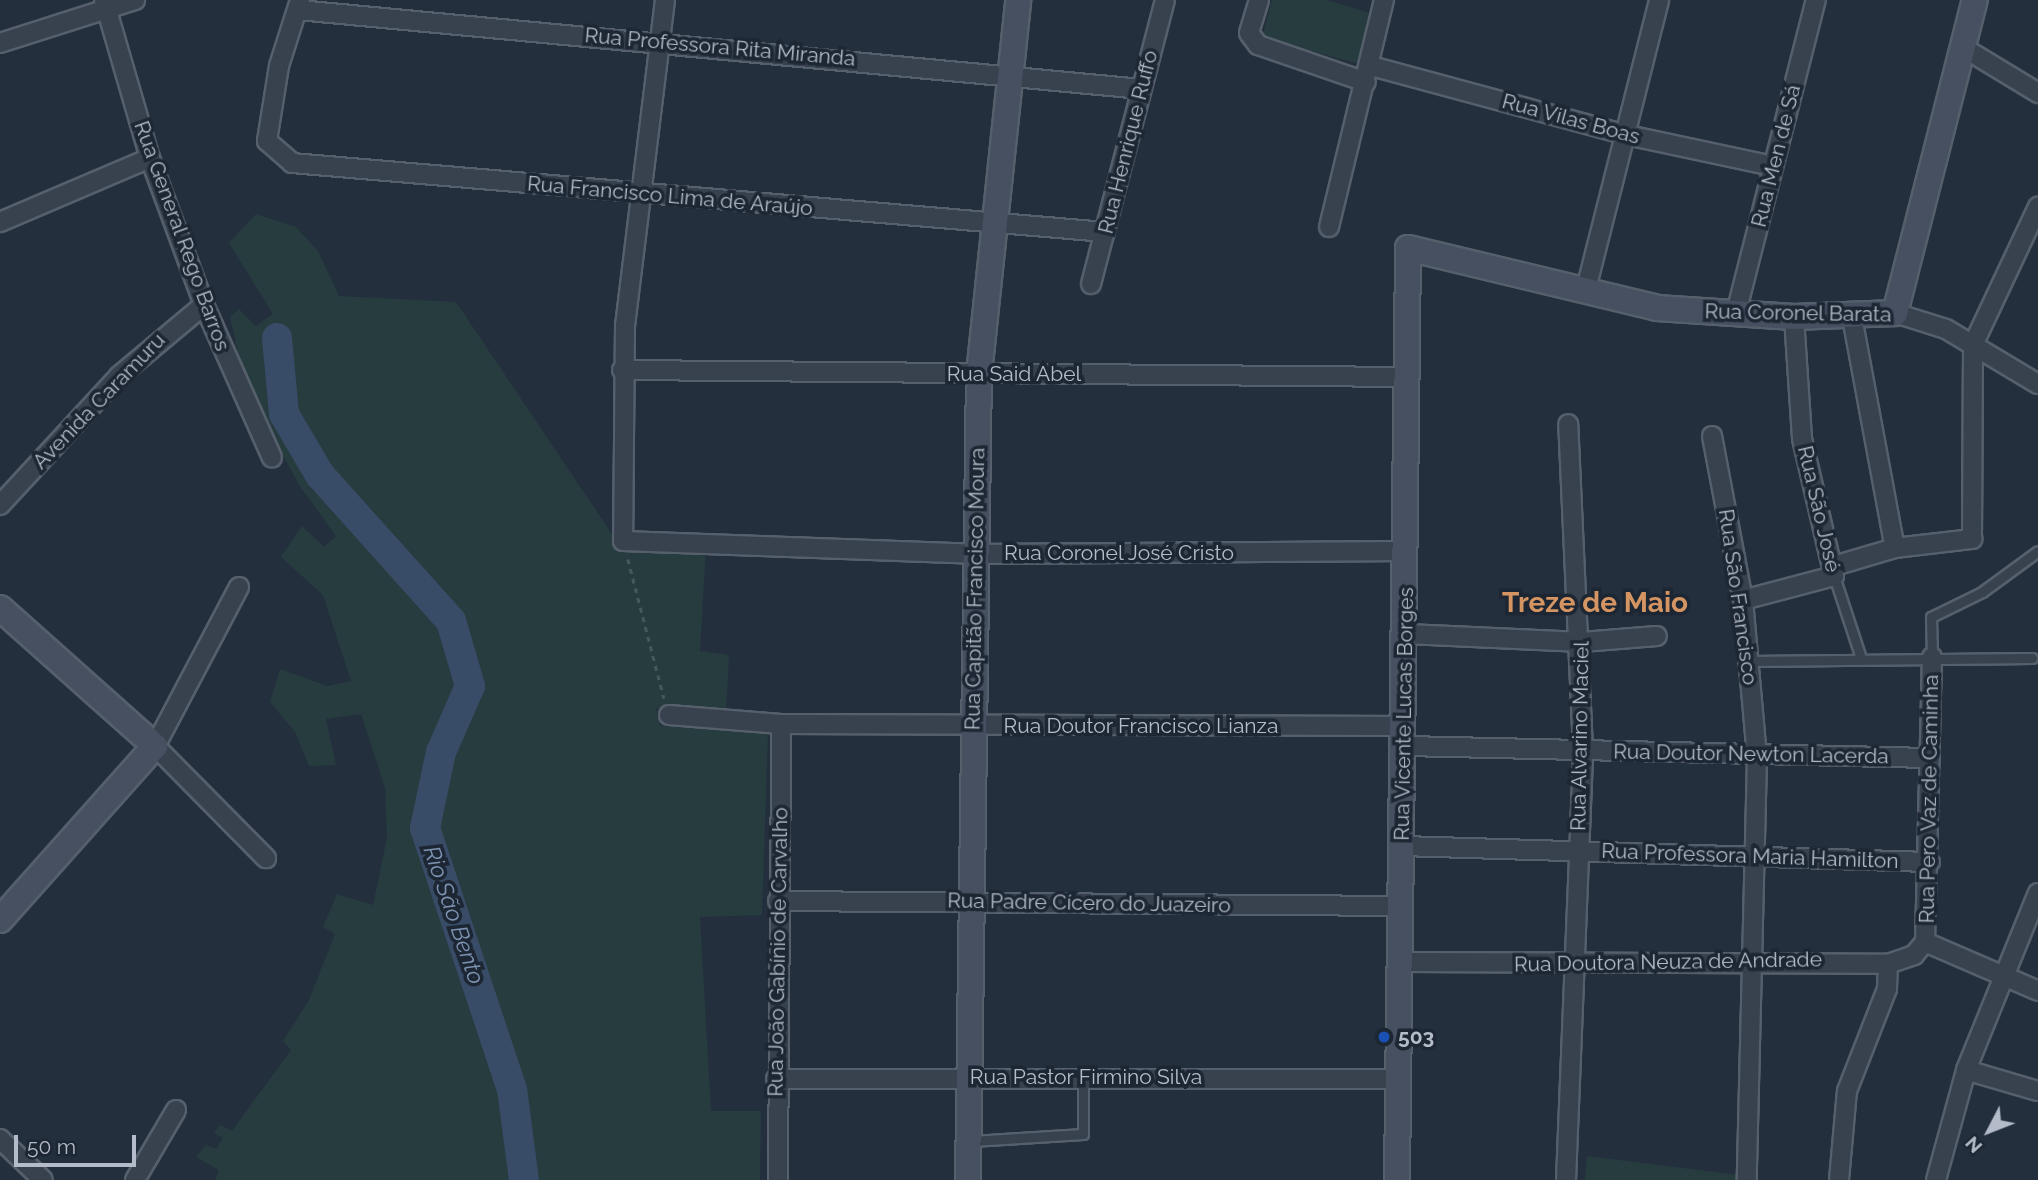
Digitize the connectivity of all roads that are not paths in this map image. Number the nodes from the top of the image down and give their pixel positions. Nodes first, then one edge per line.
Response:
1 (135, 0) edge
2 (665, 0) edge
3 (1018, 0) edge
4 (1165, 0) edge
5 (1259, 0) edge
6 (1659, 0) edge
7 (1816, 0) edge
8 (1975, 0) edge
9 (1377, 2) edge
10 (105, 4) edge
11 (299, 5) edge
12 (661, 41) junction
13 (0, 43) edge
14 (1964, 48) junction
15 (1010, 73) junction
16 (1368, 74) junction
17 (1141, 89) junction
18 (2038, 93) edge
19 (1627, 135) junction
20 (150, 158) junction
21 (1773, 166) junction
22 (640, 193) junction
23 (2038, 207) edge
24 (0, 222) edge
25 (992, 223) junction
26 (1329, 227) dead end
27 (1105, 232) junction
28 (1408, 247) joint
29 (1091, 284) dead end
30 (1585, 293) junction
31 (204, 305) junction
32 (1736, 313) junction
33 (1895, 313) junction
34 (1794, 317) junction
35 (1852, 317) junction
36 (1973, 345) junction
37 (622, 370) junction
38 (979, 374) junction
39 (1406, 377) junction
40 (2038, 384) edge
41 (1568, 424) dead end
42 (1712, 436) dead end
43 (272, 458) dead end
44 (0, 505) edge
45 (1895, 548) junction
46 (1406, 551) junction
47 (2038, 551) edge
48 (974, 554) junction
49 (1834, 571) junction
50 (239, 587) dead end
51 (1742, 600) junction
52 (0, 607) edge
53 (1407, 634) junction
54 (1657, 636) dead end
55 (1582, 642) junction
56 (1860, 655) junction
57 (1932, 657) junction
58 (2032, 658) dead end
59 (1750, 661) junction
60 (669, 715) road end
61 (781, 724) junction
62 (973, 726) junction
63 (1404, 736) junction
64 (155, 746) junction
65 (1583, 750) junction
66 (1757, 758) junction
67 (1930, 758) junction
68 (1402, 846) junction
69 (1577, 850) junction
70 (266, 858) dead end
71 (1754, 858) junction
72 (1930, 862) junction
73 (2038, 893) edge
74 (778, 901) junction
75 (973, 902) junction
76 (1400, 906) junction
77 (0, 920) edge
78 (1925, 942) junction
79 (1402, 962) junction
80 (1749, 962) junction
81 (1888, 964) junction
82 (1572, 965) junction
83 (2006, 976) junction
84 (2038, 991) edge
85 (1966, 1070) junction
86 (969, 1076) junction
87 (1083, 1077) junction
88 (776, 1079) junction
89 (1397, 1079) junction
90 (2038, 1091) edge
91 (176, 1110) dead end
92 (0, 1139) edge
93 (968, 1141) junction
94 (43, 1180) edge
95 (135, 1180) edge
96 (778, 1180) edge
97 (968, 1180) edge
98 (1397, 1180) edge
99 (1566, 1180) edge
100 (1747, 1180) edge
101 (1839, 1180) edge
102 (1936, 1180) edge

1 - 10 street
2 - 12 street
3 - 15 main road, Rua Capitão Francisco Moura
4 - 17 street, Rua Henrique Ruffo
5 - 16 street, Rua Vilas Boas
6 - 19 street
7 - 21 street, Rua Men de Sá
8 - 14 main road
9 - 16 street
10 - 13 street
10 - 20 street, Rua General Rego Barros
11 - 12 street, Rua Professora Rita Miranda
11 - 22 street, Rua Francisco Lima de Araújo
12 - 15 street, Rua Professora Rita Miranda
12 - 22 street
14 - 18 street
14 - 33 main road
15 - 17 street, Rua Professora Rita Miranda
15 - 25 main road, Rua Capitão Francisco Moura
16 - 19 street, Rua Vilas Boas
16 - 26 street
17 - 27 street, Rua Henrique Ruffo
19 - 21 street, Rua Vilas Boas
19 - 30 street
20 - 24 street
20 - 31 street, Rua General Rego Barros
21 - 32 street, Rua Men de Sá
22 - 25 street, Rua Francisco Lima de Araújo
22 - 37 street
23 - 36 street
25 - 27 street, Rua Francisco Lima de Araújo
25 - 38 main road, Rua Capitão Francisco Moura
27 - 29 street, Rua Henrique Ruffo
28 - 30 main road, Rua Coronel Barata
28 - 39 main road, Rua Vicente Lucas Borges
30 - 32 main road, Rua Coronel Barata
31 - 43 street, Rua General Rego Barros
31 - 44 street, Avenida Caramuru
32 - 34 main road, Rua Coronel Barata
33 - 35 main road, Rua Coronel Barata
33 - 36 street, Rua Coronel Barata
34 - 35 main road, Rua Coronel Barata
34 - 49 street, Rua São José
35 - 45 street
36 - 40 street, Rua Coronel Barata
36 - 45 street
37 - 38 street, Rua Said Abel
37 - 48 street, Rua Coronel José Cristo
38 - 39 street, Rua Said Abel
38 - 48 main road, Rua Capitão Francisco Moura
39 - 46 main road, Rua Vicente Lucas Borges
41 - 55 street, Rua Alvarino Maciel
42 - 51 street, Rua São Francisco
45 - 49 street
46 - 48 street, Rua Coronel José Cristo
46 - 53 main road, Rua Vicente Lucas Borges
47 - 57 lane
48 - 62 main road, Rua Capitão Francisco Moura
49 - 51 street
49 - 56 lane, Rua São José
50 - 64 street
51 - 59 street, Rua São Francisco
52 - 64 main road
53 - 55 street
53 - 63 main road, Rua Vicente Lucas Borges
54 - 55 street
55 - 65 street, Rua Alvarino Maciel
56 - 57 lane
56 - 59 lane
57 - 58 lane
57 - 67 street, Rua Pero Vaz de Caminha
59 - 66 street, Rua São Francisco
60 - 61 street, Rua Doutor Francisco Lianza
61 - 62 street, Rua Doutor Francisco Lianza
61 - 74 street, Rua João Gabínio de Carvalho
62 - 63 street, Rua Doutor Francisco Lianza
62 - 75 main road, Rua Capitão Francisco Moura
63 - 65 street, Rua Doutor Newton Lacerda
63 - 68 main road, Rua Vicente Lucas Borges
64 - 70 street
64 - 77 main road
65 - 66 street, Rua Doutor Newton Lacerda
65 - 69 street, Rua Alvarino Maciel
66 - 67 street, Rua Doutor Newton Lacerda
66 - 71 street, Rua São Francisco
67 - 72 street, Rua Pero Vaz de Caminha
68 - 69 street, Rua Professora Maria Hamilton
68 - 76 main road, Rua Vicente Lucas Borges
69 - 71 street, Rua Professora Maria Hamilton
69 - 82 street, Rua Alvarino Maciel
71 - 72 street, Rua Professora Maria Hamilton
71 - 80 street, Rua São Francisco
72 - 78 street, Rua Pero Vaz de Caminha
73 - 83 street
74 - 75 street, Rua Padre Cícero do Juazeiro
74 - 88 street, Rua João Gabínio de Carvalho
75 - 76 street, Rua Padre Cícero do Juazeiro
75 - 86 main road, Rua Capitão Francisco Moura
76 - 79 main road, Rua Vicente Lucas Borges
78 - 81 street, Rua Doutora Neuza de Andrade
78 - 83 street
79 - 82 street, Rua Doutora Neuza de Andrade
79 - 89 main road, Rua Vicente Lucas Borges
80 - 81 street, Rua Doutora Neuza de Andrade
80 - 82 street, Rua Doutora Neuza de Andrade
80 - 100 street, Rua São Francisco
81 - 101 street
82 - 99 street, Rua Alvarino Maciel
83 - 84 street
83 - 85 street
85 - 90 street
85 - 102 street
86 - 87 street, Rua Pastor Firmino Silva
86 - 88 street, Rua Pastor Firmino Silva
86 - 93 main road, Rua Capitão Francisco Moura
87 - 89 street, Rua Pastor Firmino Silva
87 - 93 lane
88 - 96 street, Rua João Gabínio de Carvalho
89 - 98 main road, Rua Vicente Lucas Borges
91 - 95 street
92 - 94 street
93 - 97 main road, Rua Capitão Francisco Moura

